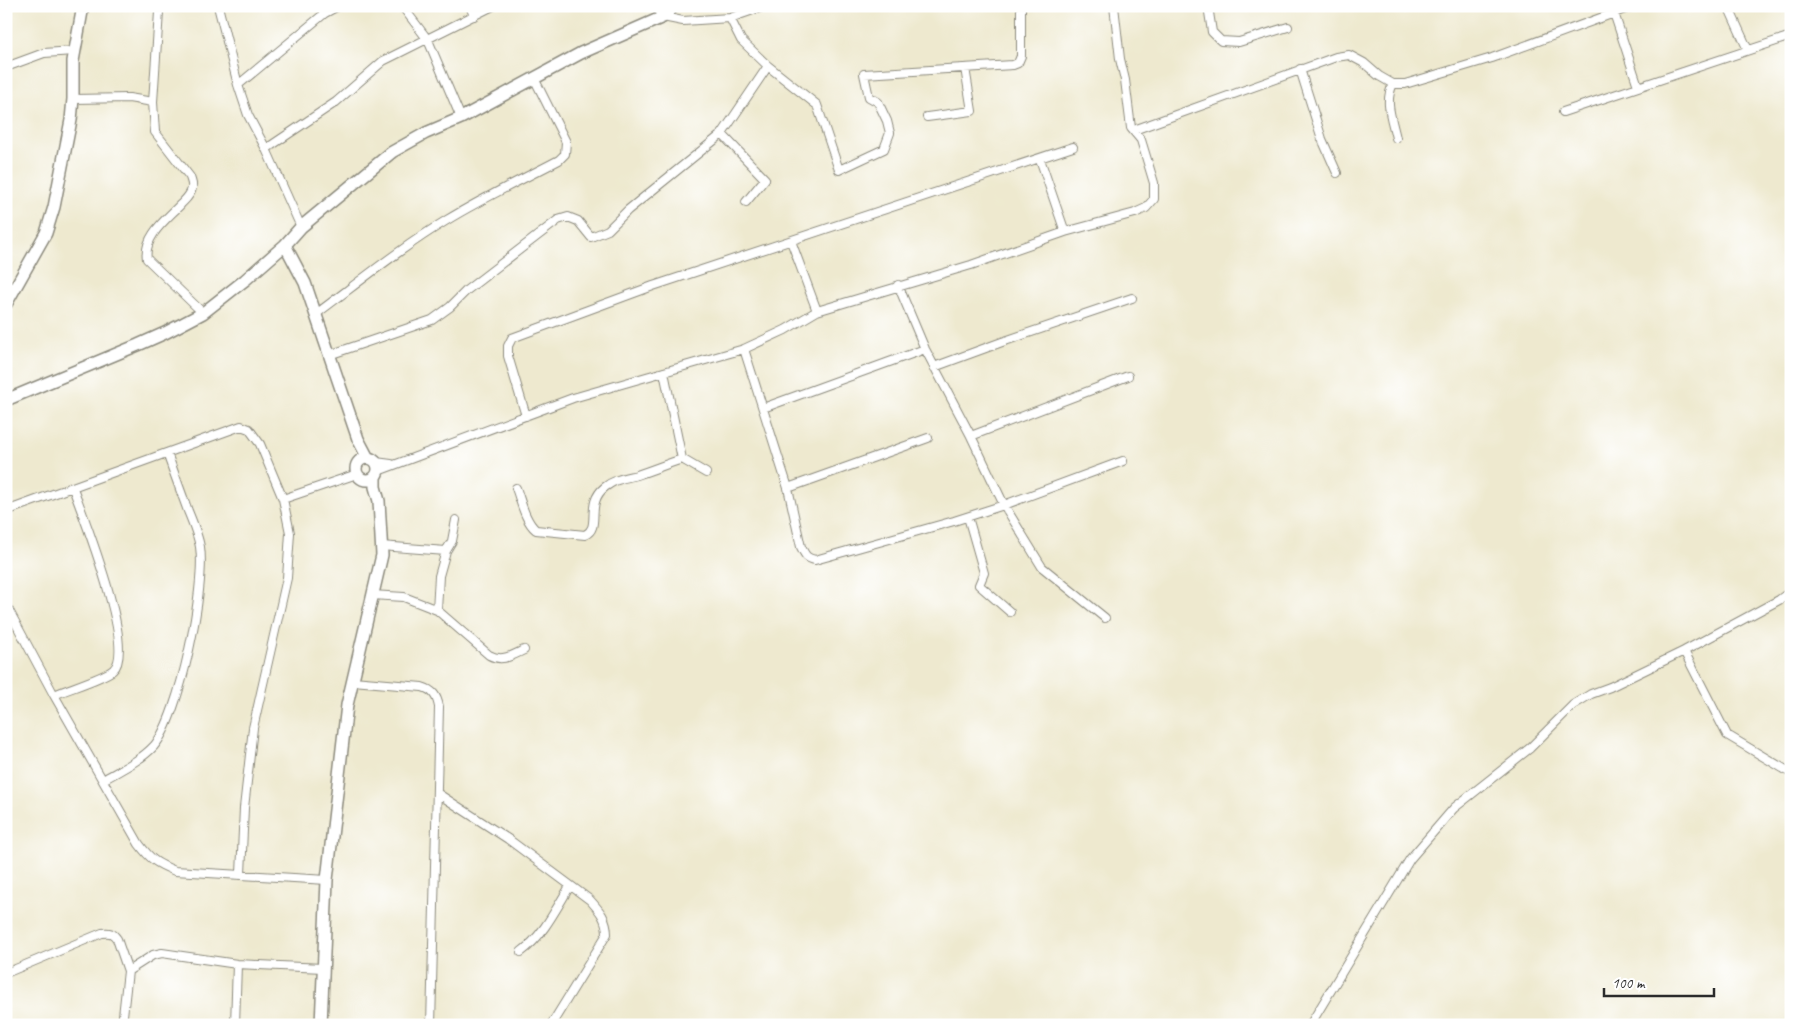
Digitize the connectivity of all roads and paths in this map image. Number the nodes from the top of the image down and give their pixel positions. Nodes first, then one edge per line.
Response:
1 (83, 6) edge
2 (218, 6) edge
3 (338, 6) edge
4 (402, 6) edge
5 (470, 6) edge
6 (493, 6) edge
7 (658, 6) edge
8 (678, 6) edge
9 (765, 6) edge
10 (1021, 6) edge
11 (1114, 6) edge
12 (1208, 6) edge
13 (1633, 6) edge
14 (1728, 6) edge
15 (159, 12) dead end
16 (1614, 13) junction
17 (474, 16) junction
18 (663, 17) junction
19 (730, 18) junction
20 (1288, 27) dead end
21 (1791, 36) edge
22 (428, 40) junction
23 (1748, 50) junction
24 (74, 51) junction
25 (768, 66) junction
26 (6, 67) edge
27 (965, 68) junction
28 (1300, 69) junction
29 (534, 78) junction
30 (1393, 84) junction
31 (238, 85) junction
32 (1638, 86) junction
33 (73, 99) junction
34 (153, 102) junction
35 (1564, 112) dead end
36 (927, 117) dead end
37 (461, 118) junction
38 (1134, 130) junction
39 (722, 134) junction
40 (1396, 138) dead end
41 (1073, 147) dead end
42 (266, 149) junction
43 (1040, 159) junction
44 (1337, 173) dead end
45 (746, 202) dead end
46 (301, 227) junction
47 (1065, 232) junction
48 (791, 241) junction
49 (285, 244) junction
50 (898, 285) junction
51 (1132, 298) dead end
52 (6, 304) edge
53 (816, 311) junction
54 (203, 313) junction
55 (316, 314) junction
56 (744, 349) junction
57 (925, 349) junction
58 (329, 355) junction
59 (934, 367) junction
60 (664, 372) junction
61 (1128, 376) dead end
62 (6, 400) edge
63 (763, 408) junction
64 (526, 416) junction
65 (971, 436) junction
66 (928, 438) dead end
67 (168, 453) junction
68 (682, 459) junction
69 (1124, 461) dead end
70 (369, 471) junction
71 (706, 473) dead end
72 (73, 488) junction
73 (516, 488) dead end
74 (788, 488) junction
75 (283, 499) junction
76 (1004, 506) junction
77 (6, 511) edge
78 (968, 517) junction
79 (456, 520) dead end
80 (381, 546) junction
81 (446, 551) junction
82 (1791, 591) edge
83 (372, 595) junction
84 (6, 605) edge
85 (437, 610) junction
86 (1010, 612) dead end
87 (1105, 618) dead end
88 (524, 650) dead end
89 (1684, 652) junction
90 (353, 681) junction
91 (54, 695) junction
92 (1791, 773) edge
93 (103, 780) junction
94 (437, 792) junction
95 (241, 874) junction
96 (327, 880) junction
97 (570, 886) junction
98 (521, 952) dead end
99 (237, 964) junction
100 (323, 968) junction
101 (128, 972) junction
102 (6, 973) edge
103 (122, 1025) edge
104 (235, 1025) edge
105 (321, 1025) edge
106 (431, 1025) edge
107 (551, 1025) edge
108 (1310, 1025) edge

1 - 24 street
2 - 31 street
3 - 31 street
4 - 22 street
5 - 17 street
6 - 17 street
7 - 18 street
8 - 18 street
9 - 19 street
10 - 27 street
11 - 38 street
12 - 20 street
13 - 16 street
14 - 23 street
15 - 34 street
16 - 30 street
16 - 32 street
17 - 22 street
18 - 19 street
18 - 29 street
19 - 25 street
21 - 23 street
22 - 37 street
22 - 42 street
23 - 32 street
24 - 26 street
24 - 33 street
25 - 27 street
25 - 39 street
27 - 36 street
28 - 30 street
28 - 38 street
28 - 44 street
29 - 37 street
29 - 55 street
30 - 40 street
31 - 42 street
32 - 35 street
33 - 34 street
33 - 52 street
34 - 54 street
37 - 46 street
38 - 47 street
39 - 45 street
39 - 58 street
41 - 43 street
42 - 46 street
43 - 47 street
43 - 48 street
46 - 49 street
47 - 50 street
48 - 53 street
48 - 64 street
49 - 54 street
49 - 55 street
50 - 53 street
50 - 57 street
51 - 59 street
53 - 56 street
54 - 62 street
55 - 58 street
56 - 60 street
56 - 63 street
57 - 59 street
57 - 63 street
58 - 70 street
59 - 65 street
60 - 64 street
60 - 68 street
61 - 65 street
63 - 74 street
64 - 70 street
65 - 76 street
66 - 74 street
67 - 72 street
67 - 75 street
67 - 93 street
68 - 71 street
68 - 73 street
69 - 76 street
70 - 75 street
70 - 80 street
72 - 77 street
72 - 91 street
74 - 78 street
75 - 95 street
76 - 78 street
76 - 87 street
78 - 86 street
79 - 81 street
80 - 81 street
80 - 83 street
81 - 85 street
82 - 89 street
83 - 85 street
83 - 90 street
84 - 91 street
85 - 88 street
89 - 92 street
89 - 108 street
90 - 94 street
90 - 96 street
91 - 93 street
93 - 95 street
94 - 97 street
94 - 106 street
95 - 96 street
96 - 100 street
97 - 98 street
97 - 107 street
99 - 100 street
99 - 101 street
99 - 104 street
100 - 105 street
101 - 102 street
101 - 103 street

